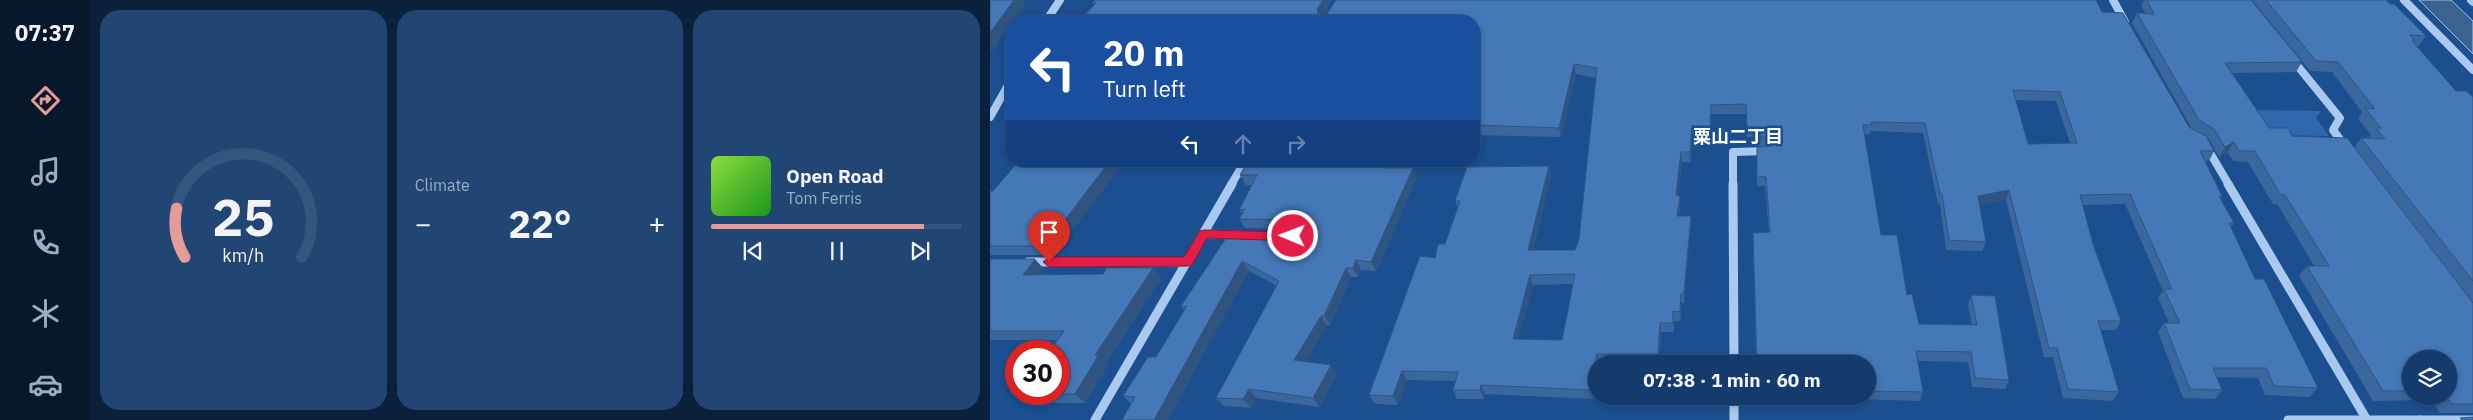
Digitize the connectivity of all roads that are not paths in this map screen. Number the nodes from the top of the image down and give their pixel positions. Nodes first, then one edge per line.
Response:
1 (1060, 0) edge
2 (2113, 0) edge
3 (2404, 0) edge
4 (1050, 15) edge
5 (2132, 34) edge
6 (2287, 52) edge
7 (2473, 70) edge
8 (1005, 91) edge
9 (990, 117) edge
10 (2196, 138) edge
11 (1768, 152) edge
12 (2350, 154) edge
13 (1242, 167) edge
14 (1204, 234) junction
15 (1253, 235) edge
16 (1020, 262) edge
17 (1188, 262) junction
18 (1734, 355) edge
19 (1734, 405) edge
20 (1095, 420) edge
21 (1734, 420) edge
22 (2288, 420) edge
23 (2367, 420) edge
24 (2421, 420) edge
25 (2473, 420) edge

1 - 4 street
2 - 5 street
3 - 7 street
6 - 12 street
8 - 9 street
10 - 23 street
11 - 18 street
13 - 14 street
14 - 15 street
14 - 17 street
16 - 17 street
17 - 20 street
19 - 21 street
22 - 23 street
23 - 24 street
24 - 25 street

